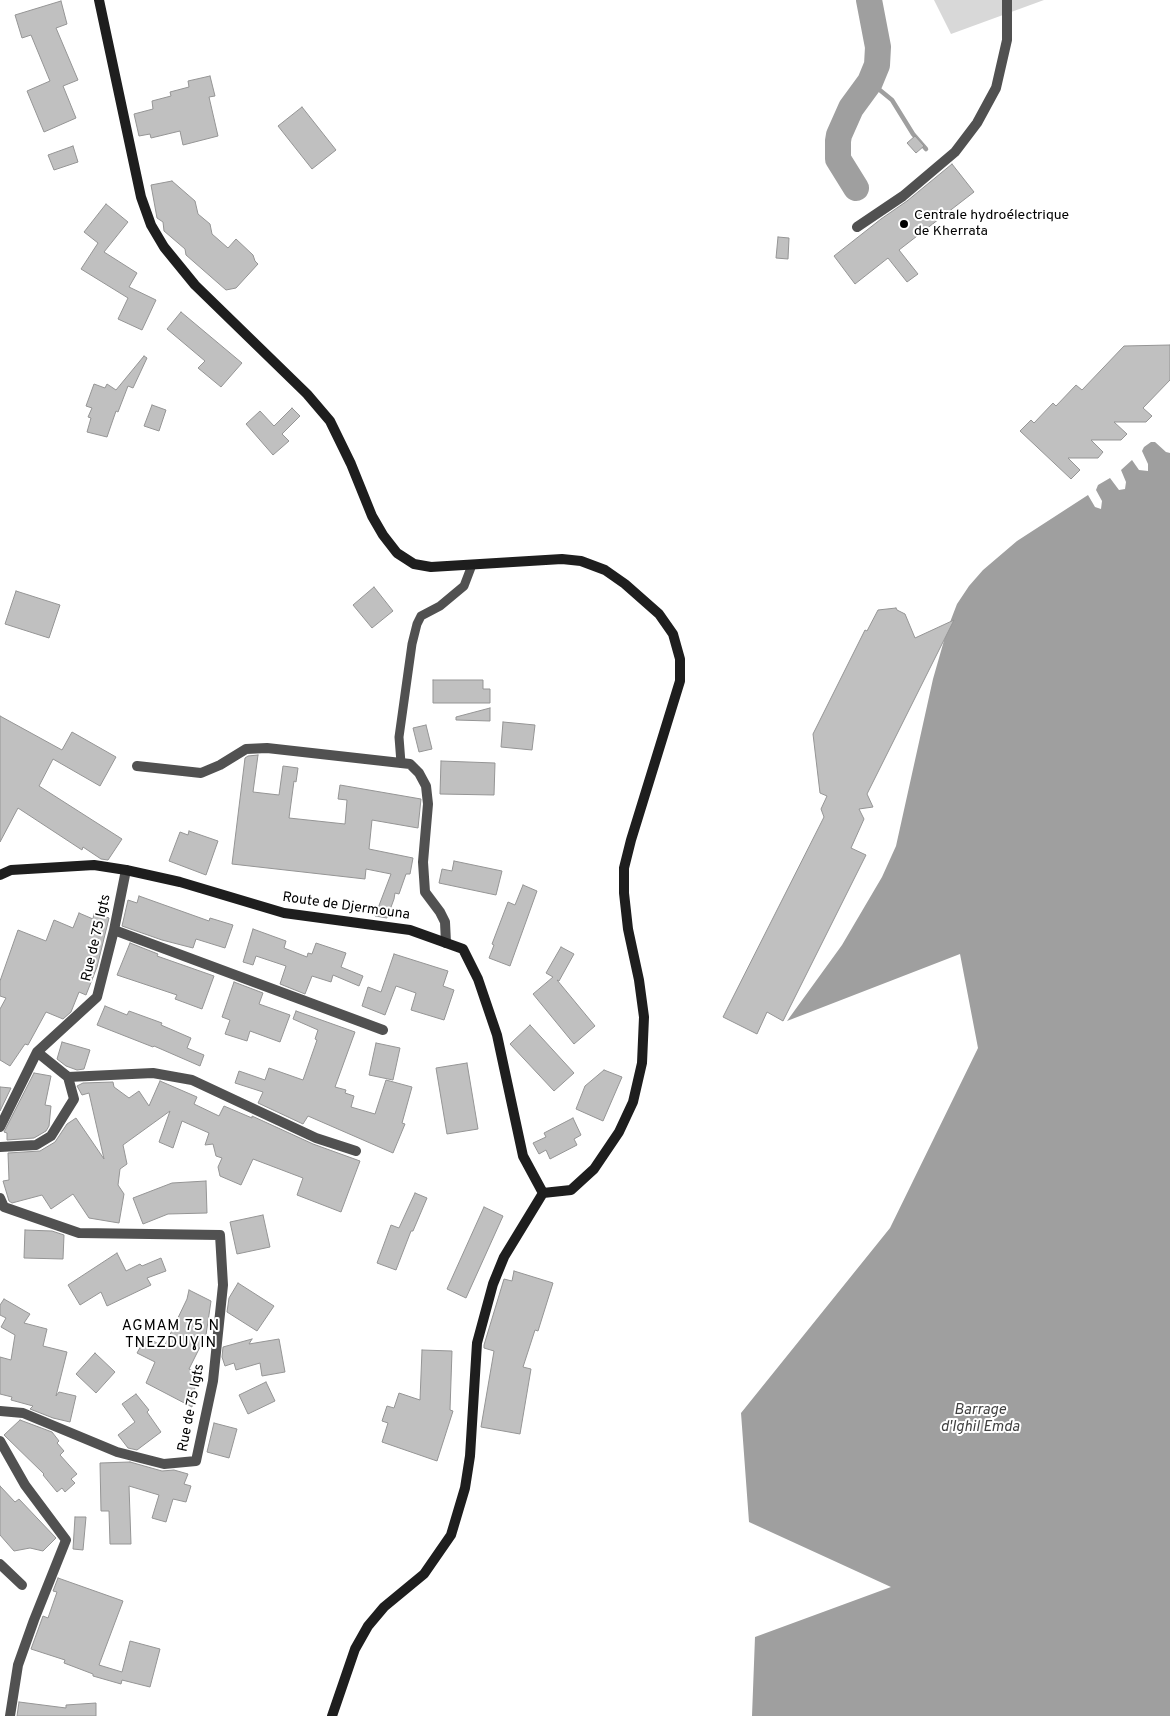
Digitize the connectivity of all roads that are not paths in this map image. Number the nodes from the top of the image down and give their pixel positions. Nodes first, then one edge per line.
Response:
1 (99, 0) edge
2 (1007, 0) edge
3 (857, 227) dead end
4 (472, 565) junction
5 (401, 763) junction
6 (137, 766) dead end
7 (126, 870) junction
8 (0, 875) edge
9 (114, 930) junction
10 (446, 943) junction
11 (383, 1030) dead end
12 (36, 1052) junction
13 (68, 1077) junction
14 (0, 1127) edge
15 (0, 1147) edge
16 (356, 1151) dead end
17 (544, 1193) junction
18 (0, 1198) edge
19 (0, 1411) edge
20 (0, 1441) edge
21 (0, 1564) edge
22 (22, 1585) dead end
23 (10, 1716) edge
24 (332, 1716) edge

1 - 4 main road
2 - 3 street
4 - 5 lane
4 - 17 main road
5 - 6 street
5 - 10 street
7 - 8 main road, Route de Djermouna
7 - 9 street, Rue de 75 lgts
7 - 10 main road, Route de Djermouna
9 - 11 street
9 - 12 street, Rue de 75 lgts
10 - 17 main road, Route de Djermouna
12 - 13 street
12 - 14 street, Rue de 75 lgts
13 - 15 street
13 - 16 street
17 - 24 main road
18 - 19 street, Rue de 75 lgts
20 - 23 street
21 - 22 street

